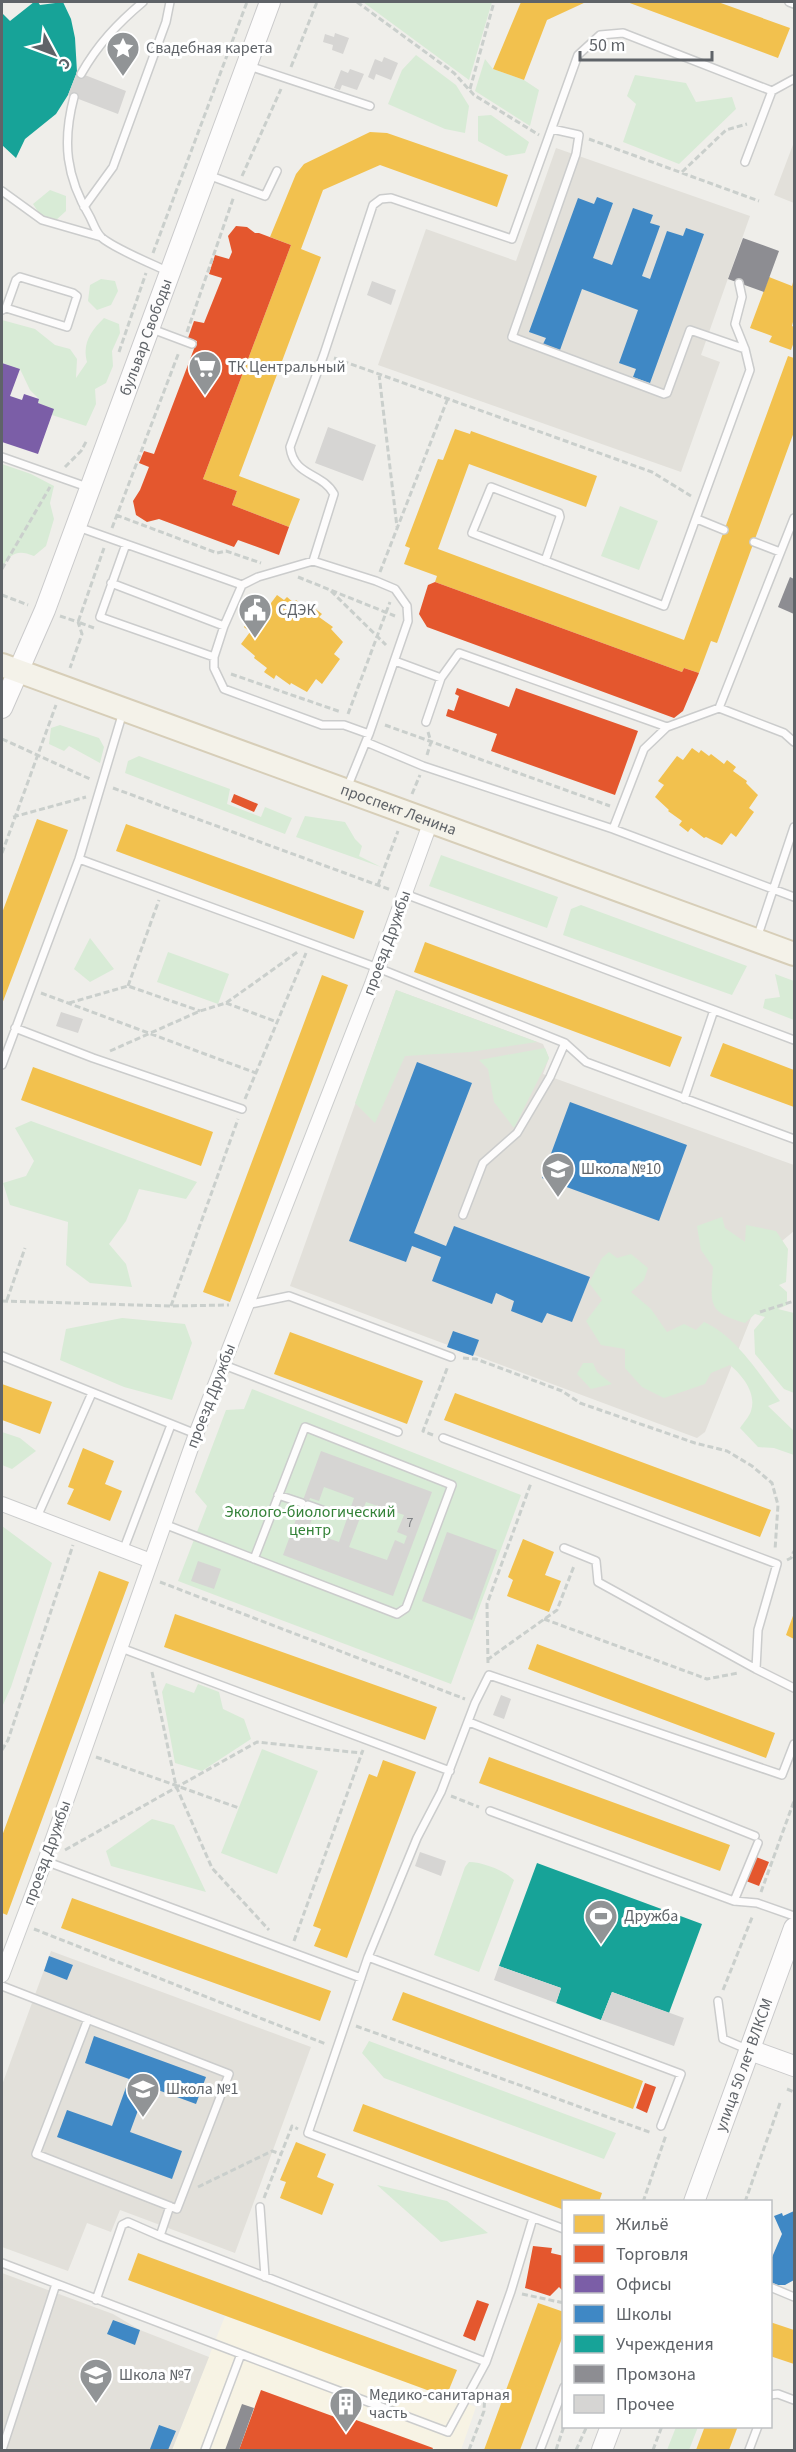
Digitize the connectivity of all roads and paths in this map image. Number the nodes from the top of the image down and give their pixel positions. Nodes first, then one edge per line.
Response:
1 (143, 2) edge
2 (170, 2) edge
3 (247, 2) edge
4 (270, 2) edge
5 (317, 2) edge
6 (357, 2) edge
7 (493, 2) edge
8 (789, 2) edge
9 (795, 4) edge
10 (246, 65) junction
11 (81, 74) dead end
12 (286, 77) junction
13 (795, 79) edge
14 (470, 90) junction
15 (772, 91) junction
16 (74, 97) dead end
17 (370, 106) dead end
18 (760, 120) junction
19 (552, 129) junction
20 (579, 135) junction
21 (548, 141) junction
22 (745, 162) dead end
23 (277, 171) dead end
24 (682, 172) junction
25 (206, 174) junction
26 (237, 188) junction
27 (2, 191) edge
28 (759, 201) dead end
29 (84, 207) junction
30 (101, 237) junction
31 (149, 262) junction
32 (170, 272) junction
33 (739, 283) dead end
34 (4, 308) edge
35 (150, 328) junction
36 (184, 341) junction
37 (192, 344) dead end
38 (745, 349) junction
39 (324, 354) junction
40 (116, 361) dead end
41 (379, 374) junction
42 (448, 398) junction
43 (90, 433) dead end
44 (2, 457) edge
45 (56, 476) junction
46 (90, 488) junction
47 (703, 503) junction
48 (795, 518) edge
49 (697, 519) junction
50 (76, 526) junction
51 (397, 528) junction
52 (724, 530) dead end
53 (108, 537) junction
54 (754, 542) dead end
55 (126, 544) junction
56 (780, 552) junction
57 (313, 561) junction
58 (545, 561) junction
59 (2, 569) edge
60 (376, 581) junction
61 (111, 583) junction
62 (242, 585) junction
63 (395, 589) junction
64 (330, 591) dead end
65 (224, 626) junction
66 (101, 630) dead end
67 (82, 634) dead end
68 (376, 637) junction
69 (214, 657) junction
70 (396, 657) junction
71 (10, 668) edge
72 (214, 668) junction
73 (441, 678) junction
74 (63, 687) junction
75 (2, 708) edge
76 (719, 708) junction
77 (124, 710) junction
78 (348, 715) junction
79 (374, 720) junction
80 (426, 722) dead end
81 (666, 727) junction
82 (369, 734) junction
83 (2, 739) edge
84 (366, 742) junction
85 (795, 742) edge
86 (36, 754) junction
87 (102, 784) junction
88 (346, 791) junction
89 (98, 794) junction
90 (620, 809) junction
91 (13, 817) junction
92 (431, 821) junction
93 (795, 827) edge
94 (613, 829) junction
95 (2, 853) edge
96 (80, 860) junction
97 (773, 889) junction
98 (162, 890) junction
99 (405, 894) junction
100 (795, 897) edge
101 (756, 939) junction
102 (310, 943) junction
103 (795, 954) edge
104 (378, 968) junction
105 (128, 986) junction
106 (30, 989) junction
107 (226, 1003) junction
108 (67, 1004) junction
109 (714, 1010) junction
110 (200, 1011) junction
111 (277, 1022) junction
112 (15, 1028) junction
113 (148, 1034) junction
114 (795, 1040) edge
115 (565, 1043) junction
116 (93, 1058) junction
117 (2, 1065) edge
118 (256, 1073) junction
119 (684, 1099) junction
120 (242, 1109) junction
121 (795, 1139) edge
122 (463, 1215) dead end
123 (25, 1248) dead end
124 (7, 1300) junction
125 (2, 1301) edge
126 (795, 1301) edge
127 (246, 1305) junction
128 (171, 1306) junction
129 (760, 1312) dead end
130 (2, 1356) edge
131 (452, 1357) junction
132 (224, 1365) junction
133 (92, 1393) junction
134 (171, 1425) junction
135 (398, 1432) dead end
136 (196, 1434) junction
137 (443, 1438) joint
138 (535, 1472) junction
139 (278, 1495) junction
140 (2, 1504) edge
141 (333, 1514) dead end
142 (37, 1517) junction
143 (164, 1524) junction
144 (76, 1534) junction
145 (564, 1548) dead end
146 (123, 1551) junction
147 (579, 1554) junction
148 (254, 1559) junction
149 (151, 1561) junction
150 (777, 1564) junction
151 (145, 1577) junction
152 (544, 1619) junction
153 (121, 1648) junction
154 (149, 1659) junction
155 (488, 1660) junction
156 (756, 1669) junction
157 (489, 1675) junction
158 (795, 1688) edge
159 (475, 1703) junction
160 (469, 1722) junction
161 (366, 1740) junction
162 (795, 1744) edge
163 (2, 1750) edge
164 (83, 1752) junction
165 (361, 1753) junction
166 (450, 1771) junction
167 (176, 1786) junction
168 (441, 1791) junction
169 (239, 1808) dead end
170 (490, 1811) joint
171 (45, 1861) junction
172 (734, 1901) junction
173 (795, 1916) edge
174 (21, 1924) junction
175 (795, 1928) edge
176 (7, 1941) edge
177 (290, 1953) junction
178 (368, 1957) junction
179 (2, 1975) edge
180 (361, 1978) junction
181 (2, 1986) edge
182 (718, 2001) dead end
183 (88, 2019) junction
184 (346, 2022) junction
185 (337, 2049) junction
186 (750, 2050) junction
187 (795, 2066) edge
188 (787, 2089) dead end
189 (795, 2092) edge
190 (780, 2103) dead end
191 (662, 2126) dead end
192 (308, 2133) junction
193 (665, 2138) dead end
194 (281, 2154) junction
195 (183, 2194) junction
196 (695, 2200) edge
197 (746, 2200) edge
198 (170, 2206) junction
199 (260, 2208) joint
200 (534, 2218) junction
201 (562, 2228) edge
202 (160, 2236) junction
203 (2, 2263) edge
204 (265, 2277) junction
205 (56, 2284) junction
206 (772, 2288) edge
207 (511, 2291) junction
208 (795, 2297) edge
209 (96, 2300) junction
210 (562, 2304) edge
211 (241, 2354) junction
212 (486, 2362) junction
213 (562, 2392) edge
214 (772, 2395) edge
215 (795, 2400) edge
216 (564, 2428) edge
217 (587, 2428) edge
218 (611, 2428) edge
219 (662, 2428) edge
220 (758, 2428) edge
221 (557, 2450) edge
222 (2, 2451) edge
223 (205, 2451) edge
224 (469, 2451) edge
225 (540, 2451) edge
226 (576, 2451) edge
227 (602, 2451) edge
228 (653, 2451) edge
229 (749, 2451) edge

1 - 11 lane
2 - 29 lane
3 - 31 path
4 - 10 main road, бульвар Свободы
5 - 12 path
6 - 14 path
7 - 14 path
8 - 9 lane
10 - 12 lane
10 - 25 main road, бульвар Свободы
12 - 17 lane
12 - 26 path
13 - 15 lane
14 - 21 path
15 - 18 lane
15 - 19 lane
16 - 29 lane
18 - 22 lane
18 - 24 path
19 - 20 lane
19 - 21 lane
20 - 24 path
20 - 38 lane
21 - 39 lane
23 - 26 lane
24 - 28 path
25 - 26 lane
25 - 32 main road, бульвар Свободы
26 - 36 path
27 - 30 lane
29 - 30 lane
30 - 31 lane
31 - 32 lane
31 - 40 path
32 - 35 main road, бульвар Свободы
33 - 38 lane
34 - 34 lane
35 - 36 lane
35 - 46 main road, бульвар Свободы
36 - 37 lane
36 - 53 path
38 - 47 lane
39 - 41 path
39 - 57 lane
41 - 42 path
41 - 51 path
42 - 47 path
42 - 51 path
43 - 45 path
44 - 45 lane
45 - 46 lane
45 - 59 path
46 - 50 main road, бульвар Свободы
47 - 49 lane
48 - 56 lane
49 - 52 lane
49 - 58 lane
50 - 53 lane
50 - 71 main road, бульвар Свободы
51 - 60 path
53 - 55 lane
53 - 66 path
54 - 56 lane
55 - 61 lane
55 - 62 lane
56 - 76 lane
57 - 60 lane
57 - 62 lane
58 - 58 lane
60 - 63 lane
61 - 65 lane
61 - 69 lane
62 - 65 lane
63 - 68 path
63 - 70 lane
64 - 68 path
65 - 69 lane
67 - 74 path
68 - 70 path
68 - 78 path
69 - 72 lane
70 - 73 lane
70 - 79 lane
71 - 74 main road, проспект Ленина
71 - 75 main road, бульвар Свободы
72 - 78 path
72 - 82 lane
73 - 80 lane
73 - 81 lane
74 - 77 main road, проспект Ленина
74 - 86 path
76 - 81 lane
76 - 85 lane
77 - 87 lane
77 - 88 main road, проспект Ленина
78 - 79 path
79 - 82 lane
79 - 90 path
81 - 90 lane
82 - 84 lane
83 - 86 path
84 - 88 lane
84 - 94 lane
86 - 87 path
86 - 91 path
87 - 89 lane
87 - 99 path
88 - 92 main road, проспект Ленина
89 - 91 path
89 - 96 lane
90 - 94 lane
91 - 95 path
92 - 99 street, проезд Дружбы
92 - 101 main road, проспект Ленина
93 - 97 lane
94 - 97 lane
96 - 98 lane
96 - 106 lane
97 - 100 lane
97 - 101 lane
98 - 102 lane
98 - 105 path
99 - 104 street, проезд Дружбы
99 - 109 lane
101 - 103 main road, проспект Ленина
102 - 104 lane
102 - 107 path
102 - 111 path
104 - 115 lane
104 - 127 street, проезд Дружбы
105 - 108 path
105 - 110 path
106 - 108 path
106 - 112 lane
107 - 110 path
107 - 111 path
108 - 113 path
109 - 114 lane
109 - 119 lane
110 - 113 path
111 - 118 path
112 - 116 lane
112 - 117 lane
113 - 116 path
113 - 118 path
115 - 119 lane
115 - 122 lane
116 - 120 lane
118 - 120 path
119 - 121 lane
120 - 128 path
123 - 124 path
124 - 125 path
124 - 128 path
126 - 129 path
127 - 128 path
127 - 131 lane
127 - 132 street, проезд Дружбы
130 - 133 lane
131 - 137 path
131 - 150 path
132 - 135 lane
132 - 136 street, проезд Дружбы
133 - 134 lane
133 - 142 lane
134 - 136 lane
134 - 146 lane
136 - 143 street, проезд Дружбы
137 - 138 lane
138 - 150 lane
138 - 155 path
139 - 141 lane
139 - 148 lane
139 - 148 lane
140 - 142 street
142 - 144 street
143 - 148 lane
143 - 149 street, проезд Дружбы
144 - 146 street
144 - 163 path
145 - 147 lane
146 - 149 street
147 - 152 path
147 - 156 lane
149 - 151 street, проезд Дружбы
150 - 156 lane
151 - 153 street, проезд Дружбы
151 - 159 path
152 - 155 path
152 - 156 path
153 - 154 lane
153 - 164 street, проезд Дружбы
154 - 161 lane
154 - 167 path
155 - 157 path
156 - 158 lane
157 - 159 lane
157 - 162 lane
159 - 160 lane
160 - 166 lane
160 - 172 lane
161 - 165 path
161 - 166 lane
164 - 167 path
164 - 171 street, проезд Дружбы
165 - 167 path
165 - 177 path
166 - 168 lane
167 - 169 path
167 - 171 path
167 - 177 path
168 - 170 path
168 - 178 lane
170 - 172 lane
171 - 174 street, проезд Дружбы
171 - 177 lane
172 - 173 lane
174 - 176 street, проезд Дружбы
174 - 185 path
175 - 186 main road, улица 50 лет ВЛКСМ
176 - 179 street, проезд Дружбы
177 - 180 lane
178 - 180 lane
178 - 191 lane
180 - 184 lane
181 - 183 lane
182 - 186 lane
183 - 195 lane
183 - 198 lane
184 - 185 lane
184 - 193 path
185 - 192 lane
186 - 187 main road
186 - 196 main road, улица 50 лет ВЛКСМ
188 - 189 path
190 - 197 path
192 - 194 path
192 - 200 lane
194 - 195 path
194 - 199 path
195 - 198 lane
198 - 202 lane
199 - 204 lane
200 - 201 lane
200 - 207 lane
202 - 204 lane
202 - 209 lane
203 - 205 lane
204 - 212 lane
205 - 209 lane
205 - 222 lane
206 - 208 lane
207 - 210 path
207 - 212 lane
209 - 211 lane
211 - 212 lane
211 - 223 lane
212 - 224 path
213 - 225 lane
214 - 215 lane
216 - 221 path
217 - 226 path
218 - 227 main road
219 - 228 path
220 - 229 lane

